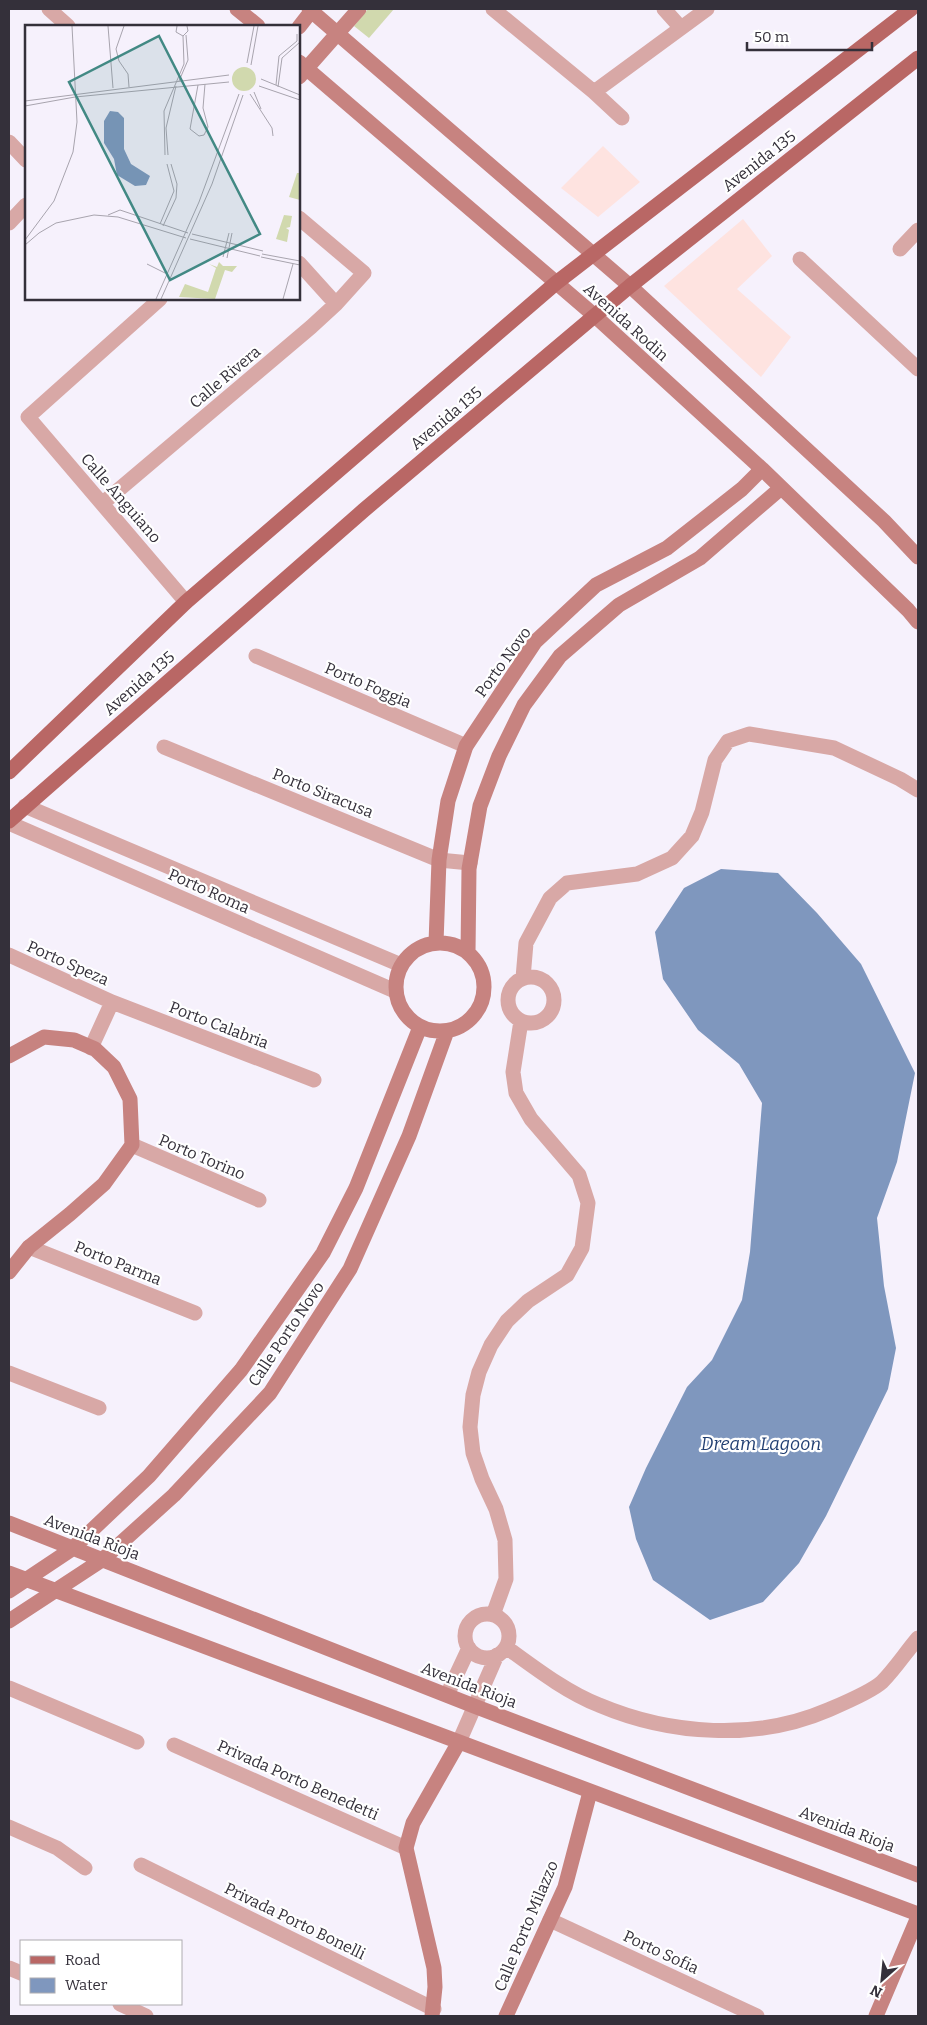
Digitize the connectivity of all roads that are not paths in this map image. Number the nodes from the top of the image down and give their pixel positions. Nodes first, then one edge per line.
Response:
1 (49, 9) edge
2 (237, 9) edge
3 (359, 9) edge
4 (493, 9) edge
5 (664, 9) edge
6 (707, 9) edge
7 (911, 9) edge
8 (311, 10) edge
9 (67, 25) edge
10 (257, 25) edge
11 (300, 26) edge
12 (682, 28) junction
13 (338, 34) junction
14 (918, 58) edge
15 (301, 69) edge
16 (594, 92) junction
17 (622, 118) dead end
18 (9, 142) edge
19 (25, 159) edge
20 (25, 207) edge
21 (300, 219) edge
22 (9, 223) edge
23 (918, 230) edge
24 (900, 249) dead end
25 (592, 254) junction
26 (800, 259) dead end
27 (300, 264) edge
28 (556, 283) junction
29 (630, 286) junction
30 (159, 300) edge
31 (336, 304) junction
32 (595, 316) junction
33 (918, 369) edge
34 (762, 469) junction
35 (781, 488) junction
36 (103, 503) junction
37 (918, 557) edge
38 (186, 602) junction
39 (918, 622) edge
40 (256, 656) dead end
41 (466, 746) junction
42 (164, 747) dead end
43 (9, 772) edge
44 (918, 790) edge
45 (25, 806) junction
46 (9, 822) edge
47 (73, 827) junction
48 (64, 847) junction
49 (439, 860) junction
50 (470, 863) junction
51 (436, 943) junction
52 (468, 953) junction
53 (9, 955) edge
54 (401, 965) junction
55 (523, 978) junction
56 (395, 991) junction
57 (112, 1002) junction
58 (521, 1021) junction
59 (420, 1027) junction
60 (447, 1031) junction
61 (91, 1048) junction
62 (9, 1056) edge
63 (314, 1080) dead end
64 (132, 1145) junction
65 (259, 1200) dead end
66 (29, 1246) junction
67 (9, 1272) edge
68 (195, 1313) dead end
69 (9, 1373) edge
70 (99, 1408) dead end
71 (9, 1523) edge
72 (72, 1549) junction
73 (102, 1560) junction
74 (9, 1573) edge
75 (25, 1580) junction
76 (9, 1591) edge
77 (54, 1592) junction
78 (492, 1615) junction
79 (9, 1621) edge
80 (918, 1638) edge
81 (469, 1648) junction
82 (501, 1651) junction
83 (9, 1688) edge
84 (447, 1695) junction
85 (474, 1706) junction
86 (137, 1742) dead end
87 (459, 1742) junction
88 (174, 1744) dead end
89 (590, 1792) junction
90 (9, 1827) edge
91 (406, 1848) junction
92 (141, 1865) dead end
93 (84, 1868) dead end
94 (918, 1874) edge
95 (918, 1915) edge
96 (550, 1920) junction
97 (122, 2005) edge
98 (433, 2012) edge
99 (146, 2016) edge
100 (506, 2016) edge
101 (756, 2016) edge
102 (876, 2016) edge

1 - 9 street
2 - 10 street
3 - 13 street
4 - 16 street
5 - 12 street
6 - 12 street
7 - 25 main road, Avenida 135
8 - 11 street
8 - 13 street, Avenida Rodin
12 - 16 street
13 - 15 street
13 - 25 street, Avenida Rodin
14 - 29 main road, Avenida 135
15 - 28 street, Avenida Rodin
16 - 17 street
18 - 19 street
20 - 22 street
21 - 31 street, Calle Rivera
23 - 24 street
25 - 28 main road, Avenida 135
25 - 29 street, Avenida Rodin
26 - 33 street
27 - 31 street
28 - 32 street, Avenida Rodin
28 - 38 main road, Avenida 135
29 - 32 main road, Avenida 135
29 - 37 street, Avenida Rodin
30 - 36 street, Calle Anguiano
31 - 36 street, Calle Rivera
32 - 34 street, Avenida Rodin
32 - 45 main road, Avenida 135
34 - 35 street, Avenida Rodin
34 - 41 street, Porto Novo
35 - 39 street, Avenida Rodin
35 - 50 street
36 - 38 street, Calle Anguiano
38 - 43 main road, Avenida 135
40 - 41 street, Porto Foggia
41 - 49 street, Porto Novo
42 - 49 street, Porto Siracusa
44 - 55 street
45 - 46 main road, Avenida 135
45 - 47 street, Porto Roma
46 - 48 street, Porto Roma
47 - 48 street
47 - 54 street, Porto Roma
48 - 56 street, Porto Roma
49 - 50 street, Porto Siracusa
49 - 51 street, Porto Novo
50 - 52 street
51 - 52 street
51 - 54 street
52 - 60 street
53 - 57 street, Porto Speza
54 - 56 street
55 - 58 street
55 - 58 street
56 - 59 street
57 - 61 street
57 - 63 street, Porto Calabria
58 - 78 street
59 - 60 street
59 - 72 street, Calle Porto Novo
60 - 73 street, Calle Porto Novo
61 - 62 street
61 - 64 street
64 - 65 street, Porto Torino
64 - 66 street
66 - 67 street
66 - 68 street, Porto Parma
69 - 70 street
71 - 72 street, Avenida Rioja
72 - 73 street, Avenida Rioja
72 - 75 street, Calle Porto Novo
73 - 77 street, Calle Porto Novo
73 - 84 street, Avenida Rioja
74 - 75 street
75 - 76 street, Calle Porto Novo
75 - 77 street
77 - 79 street, Calle Porto Novo
77 - 87 street
78 - 81 street
78 - 82 street
80 - 82 street
81 - 82 street
81 - 84 street
82 - 85 street
83 - 86 street
84 - 85 street, Avenida Rioja
85 - 87 street
85 - 94 street, Avenida Rioja
87 - 89 street
87 - 91 street
88 - 91 street, Privada Porto Benedetti
89 - 95 street
89 - 96 street, Calle Porto Milazzo
90 - 93 street
91 - 98 street
92 - 98 street, Privada Porto Bonelli
95 - 102 street
96 - 100 street, Calle Porto Milazzo
96 - 101 street, Porto Sofia
97 - 99 street

